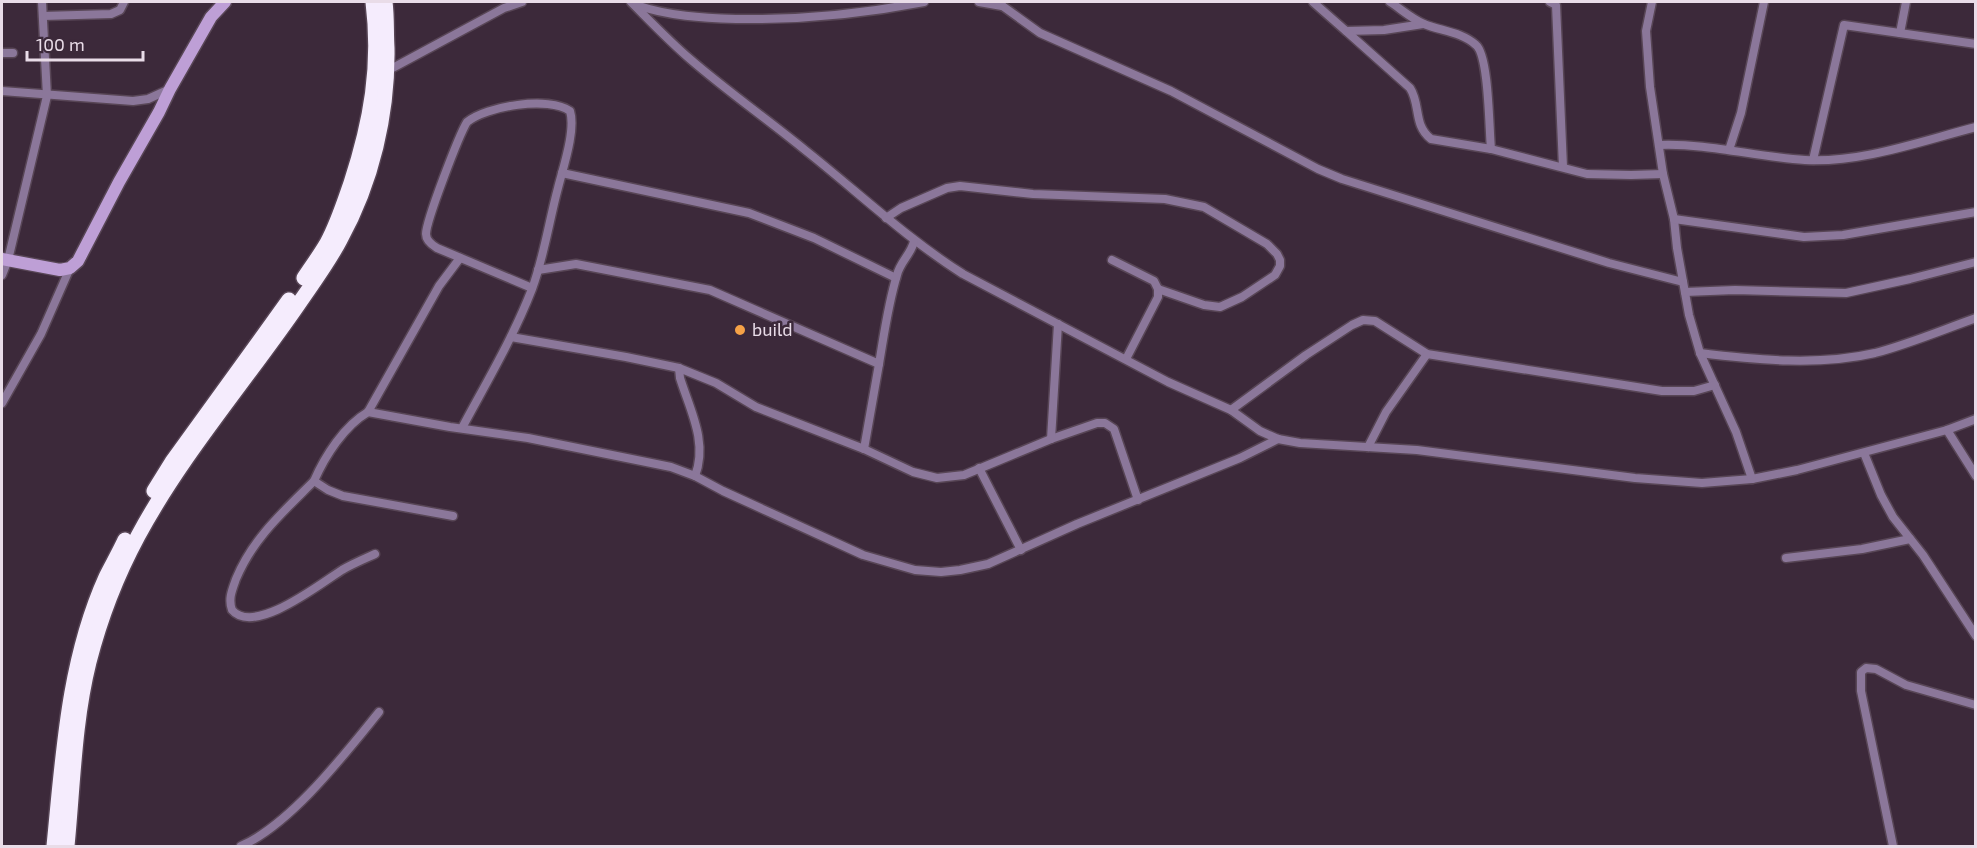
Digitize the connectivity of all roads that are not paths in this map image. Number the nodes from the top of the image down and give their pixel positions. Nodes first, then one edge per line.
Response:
1 (42, 2) edge
2 (124, 2) edge
3 (216, 2) edge
4 (225, 2) edge
5 (373, 2) edge
6 (385, 2) edge
7 (522, 2) edge
8 (630, 2) edge
9 (924, 2) edge
10 (979, 2) edge
11 (1313, 2) edge
12 (1390, 2) edge
13 (1652, 2) edge
14 (1764, 2) edge
15 (1906, 2) edge
16 (1555, 3) edge
17 (999, 4) edge
18 (43, 16) junction
19 (211, 17) junction
20 (1423, 24) junction
21 (1346, 31) junction
22 (1900, 33) junction
23 (1976, 44) edge
24 (2, 53) edge
25 (13, 53) dead end
26 (387, 71) junction
27 (170, 89) junction
28 (2, 91) edge
29 (47, 96) junction
30 (1976, 127) edge
31 (1659, 146) junction
32 (1491, 149) junction
33 (1729, 150) junction
34 (1813, 160) junction
35 (1563, 167) junction
36 (562, 172) junction
37 (1663, 174) junction
38 (1976, 212) edge
39 (886, 218) junction
40 (1674, 219) junction
41 (914, 241) junction
42 (460, 258) junction
43 (5, 260) edge
44 (1112, 260) dead end
45 (1976, 262) edge
46 (70, 268) junction
47 (538, 270) junction
48 (2, 275) edge
49 (896, 278) junction
50 (1683, 282) junction
51 (532, 288) junction
52 (1158, 289) junction
53 (1684, 292) junction
54 (1976, 318) edge
55 (1058, 324) junction
56 (511, 337) junction
57 (1700, 353) junction
58 (1426, 354) junction
59 (1126, 359) junction
60 (879, 364) junction
61 (679, 368) junction
62 (1715, 385) junction
63 (2, 403) edge
64 (1231, 410) junction
65 (368, 412) junction
66 (1976, 419) edge
67 (462, 428) junction
68 (1947, 430) junction
69 (1051, 439) junction
70 (1278, 439) junction
71 (1368, 447) junction
72 (864, 449) junction
73 (1864, 453) junction
74 (980, 468) junction
75 (695, 476) junction
76 (1976, 476) edge
77 (1752, 479) junction
78 (314, 481) junction
79 (1138, 500) junction
80 (453, 516) dead end
81 (1911, 539) junction
82 (1020, 550) junction
83 (375, 554) dead end
84 (1786, 558) dead end
85 (1976, 636) edge
86 (1976, 705) edge
87 (379, 712) dead end
88 (54, 846) edge
89 (67, 846) edge
90 (241, 846) edge
91 (1893, 846) edge

1 - 18 street
2 - 18 street
3 - 19 street
4 - 19 street
5 - 88 highway
6 - 26 highway
7 - 26 street
8 - 9 street
8 - 39 street
10 - 17 street
11 - 21 street
12 - 20 street
13 - 31 street
14 - 33 street
15 - 22 street
16 - 35 street
17 - 50 street
18 - 29 street
19 - 27 street
20 - 21 street
20 - 32 street
21 - 32 street
22 - 23 street
22 - 34 street
24 - 25 street
26 - 89 highway
27 - 29 street
27 - 46 street
28 - 29 street
29 - 43 street
30 - 34 street
31 - 33 street
31 - 37 street
32 - 35 street
33 - 34 street
35 - 37 street
36 - 42 street
36 - 47 street
36 - 49 street
37 - 40 street
38 - 40 street
39 - 41 street
39 - 52 street
40 - 50 street
41 - 49 street
41 - 55 street
42 - 51 street
42 - 65 street
43 - 46 street
43 - 48 street
44 - 52 street
45 - 53 street
46 - 63 street
47 - 51 street
47 - 60 street
49 - 60 street
50 - 53 street
51 - 56 street
52 - 59 street
53 - 57 street
54 - 57 street
55 - 59 street
55 - 69 street
56 - 61 street
56 - 67 street
57 - 62 street
58 - 62 street
58 - 64 street
58 - 71 street
59 - 64 street
60 - 72 street
61 - 72 street
61 - 75 street
62 - 77 street
64 - 70 street
65 - 67 street
65 - 78 street
66 - 68 street
67 - 75 street
68 - 73 street
68 - 76 street
69 - 74 street
69 - 79 street
70 - 71 street
70 - 79 street
71 - 77 street
72 - 74 street
73 - 77 street
73 - 81 street
74 - 82 street
75 - 82 street
78 - 80 street
78 - 83 street
79 - 82 street
81 - 84 street
81 - 85 street
86 - 91 street
87 - 90 street

